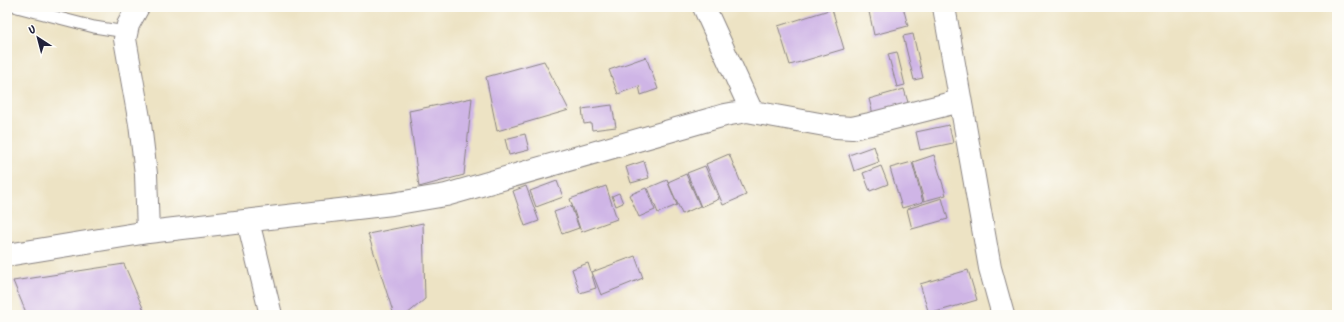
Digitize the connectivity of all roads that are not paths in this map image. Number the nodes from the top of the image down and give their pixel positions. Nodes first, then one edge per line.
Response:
1 (17, 7) edge
2 (138, 7) edge
3 (704, 7) edge
4 (944, 7) edge
5 (126, 32) junction
6 (960, 101) junction
7 (752, 112) junction
8 (248, 221) junction
9 (148, 232) junction
10 (7, 256) edge
11 (271, 315) edge
12 (1002, 315) edge

1 - 5 lane
2 - 5 street
3 - 7 street
4 - 6 street
5 - 9 street
6 - 7 street
6 - 12 street
7 - 8 street
8 - 9 street
8 - 11 street
9 - 10 street

